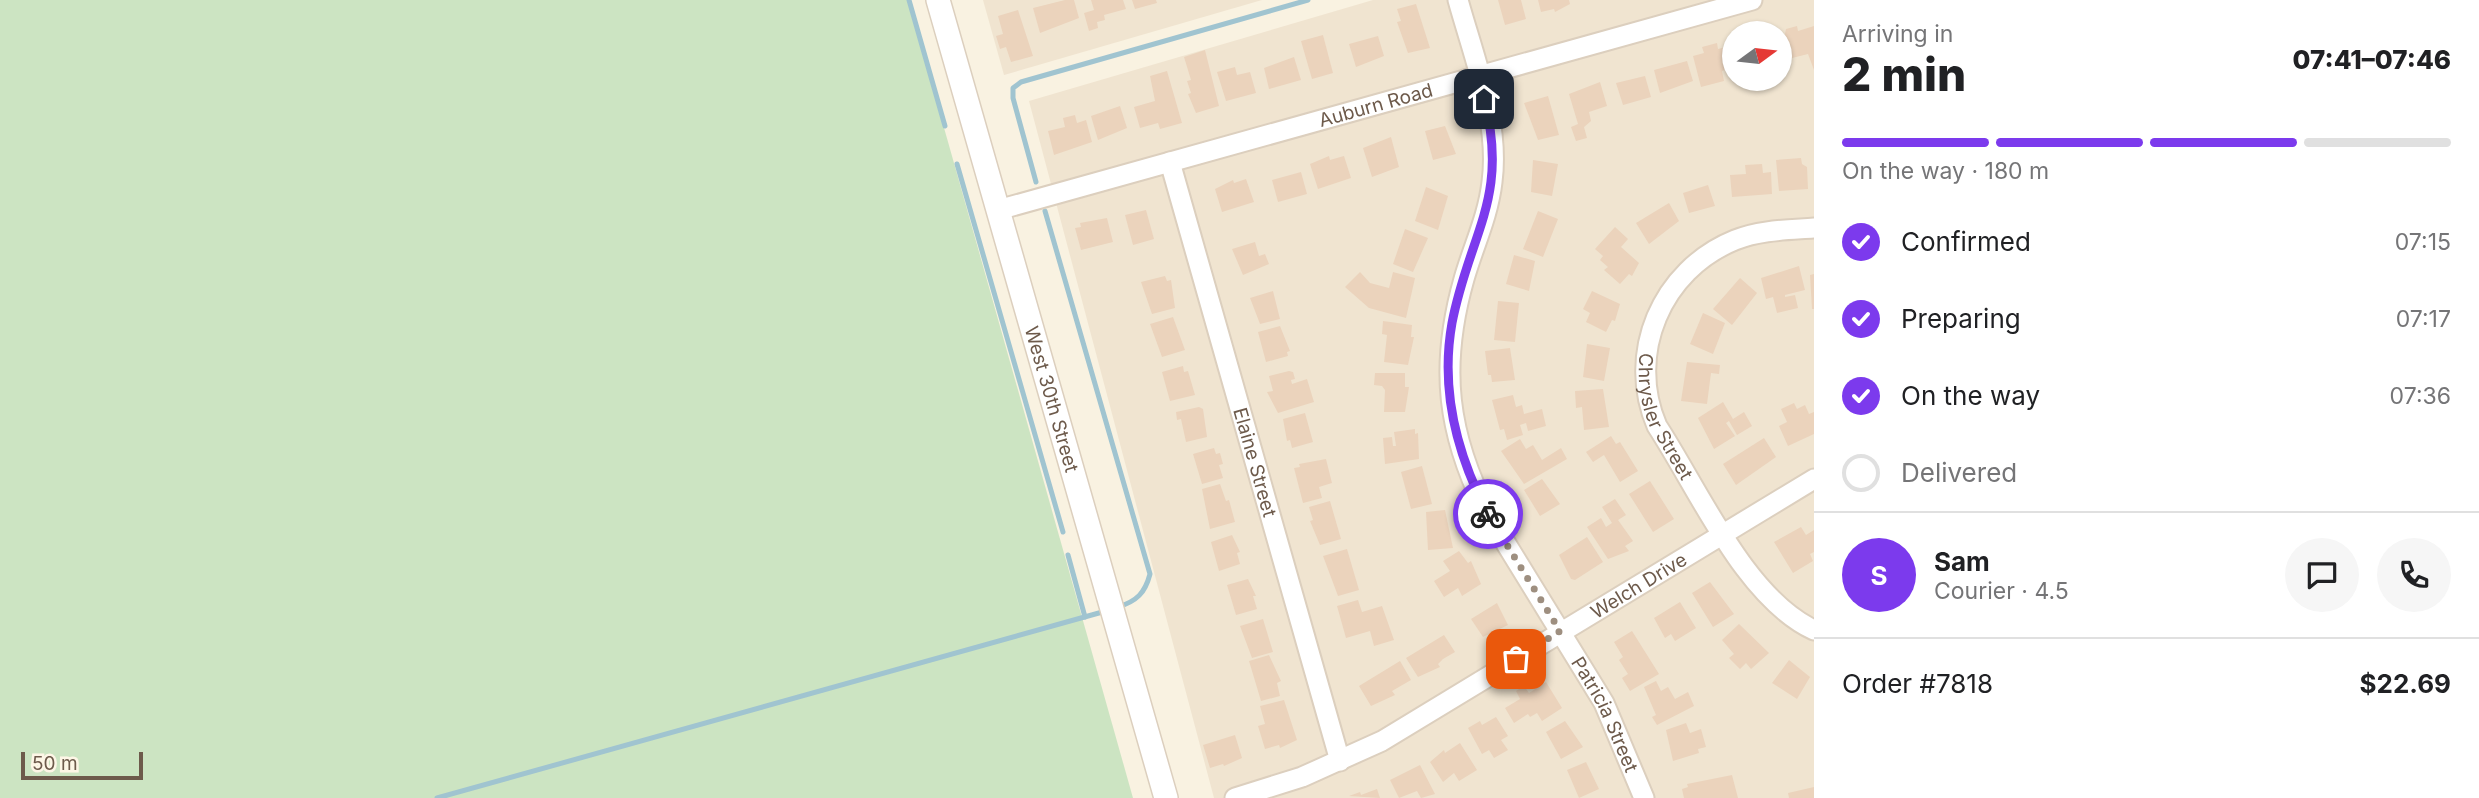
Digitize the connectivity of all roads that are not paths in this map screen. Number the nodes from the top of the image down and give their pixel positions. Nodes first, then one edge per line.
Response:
1 (938, 0) edge
2 (1458, 0) edge
3 (1752, 0) edge
4 (1478, 76) junction
5 (1170, 162) junction
6 (998, 210) junction
7 (1814, 228) edge
8 (1814, 479) edge
9 (1723, 532) junction
10 (1814, 630) edge
11 (1560, 631) junction
12 (1340, 761) junction
13 (1166, 798) edge
14 (1235, 798) edge
15 (1644, 798) edge

1 - 6 street, West 30th Street
2 - 4 street, Patricia Street
3 - 4 street, Auburn Road
4 - 5 street, Auburn Road
4 - 11 street, Patricia Street
5 - 6 street, Auburn Road
5 - 12 street, Elaine Street
6 - 13 street, West 30th Street
7 - 9 street, Chrysler Street
8 - 9 street, Welch Drive
9 - 10 street, Chrysler Street
9 - 11 street, Welch Drive
11 - 12 street, Welch Drive
11 - 15 street, Patricia Street
12 - 14 street, Welch Drive

